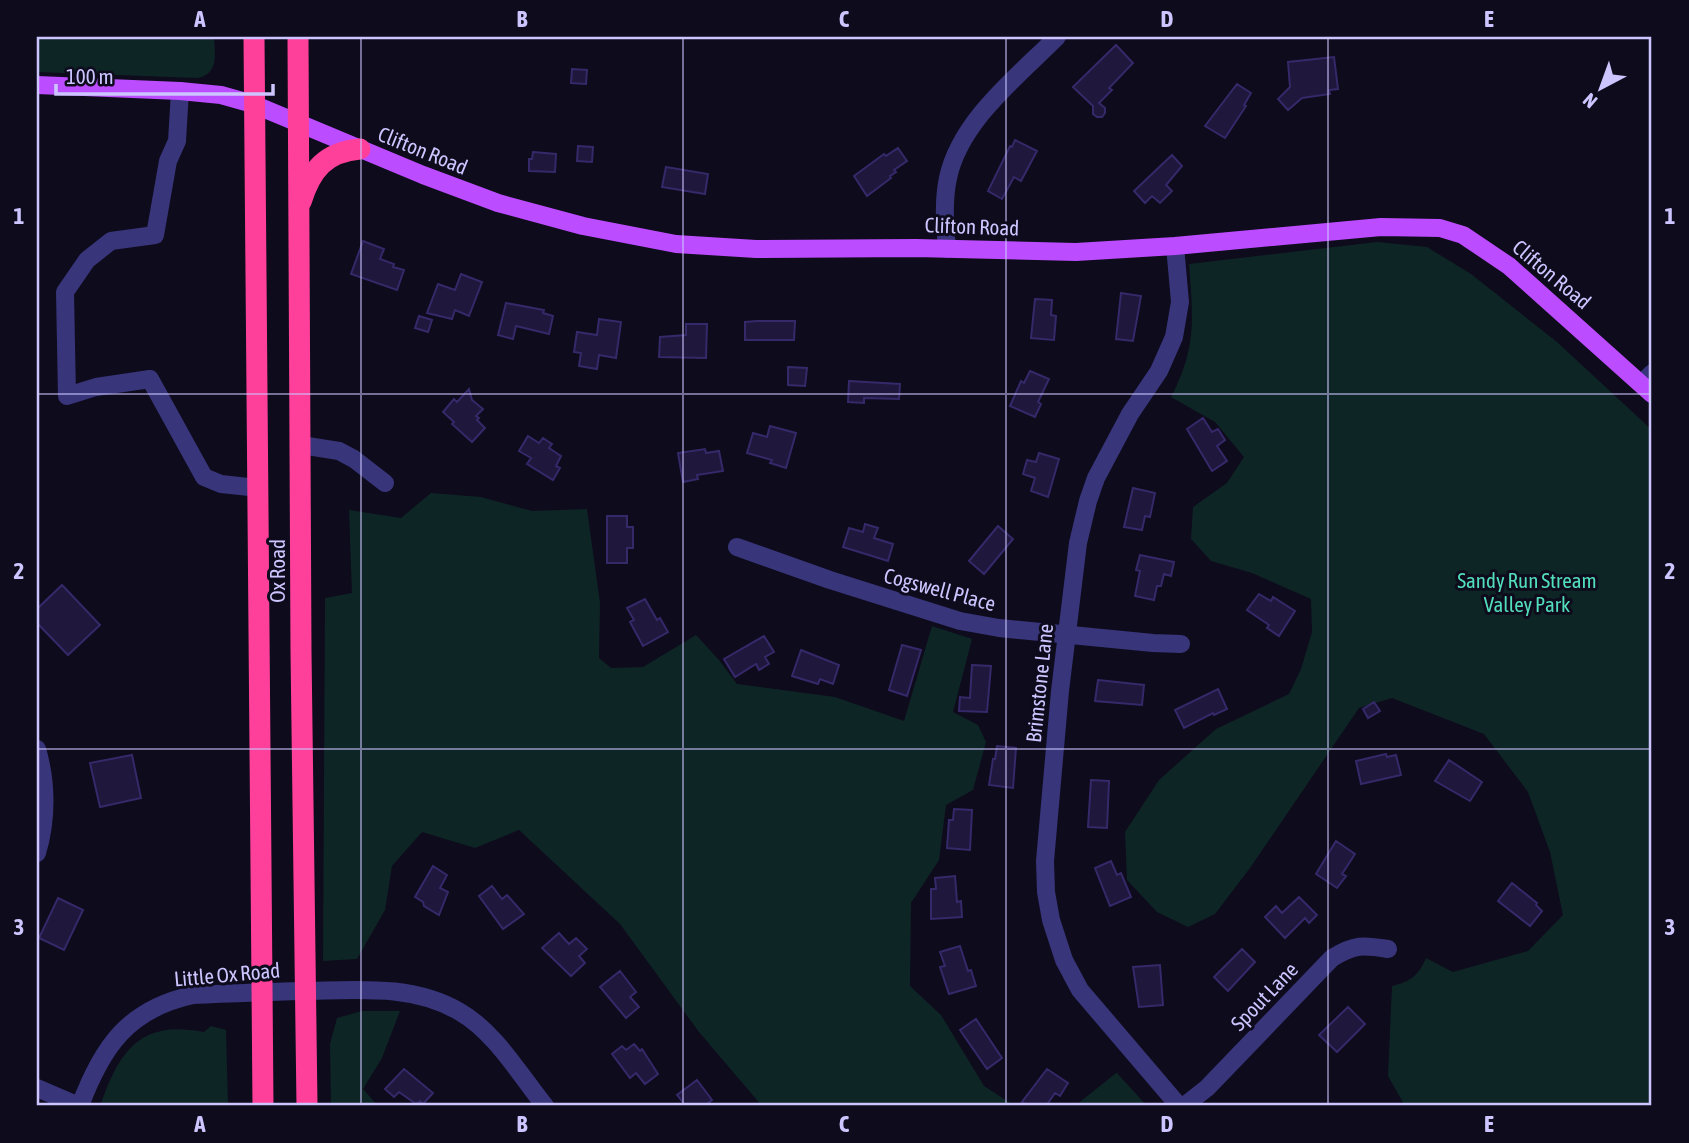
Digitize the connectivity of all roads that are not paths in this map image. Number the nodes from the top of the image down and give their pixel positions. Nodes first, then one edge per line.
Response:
1 (254, 37) edge
2 (298, 37) edge
3 (1056, 37) edge
4 (37, 85) edge
5 (180, 91) junction
6 (253, 104) junction
7 (297, 122) junction
8 (360, 149) junction
9 (298, 217) junction
10 (1175, 246) junction
11 (947, 249) junction
12 (1649, 384) edge
13 (301, 445) junction
14 (385, 483) dead end
15 (258, 488) junction
16 (737, 547) dead end
17 (1066, 634) junction
18 (1181, 643) dead end
19 (37, 749) edge
20 (37, 853) edge
21 (1388, 949) dead end
22 (306, 991) junction
23 (262, 992) junction
24 (37, 1088) edge
25 (79, 1106) edge
26 (264, 1106) edge
27 (307, 1106) edge
28 (545, 1106) edge
29 (1182, 1106) edge

1 - 6 highway, Ox Road
2 - 7 highway, Ox Road
3 - 11 street
4 - 5 main road, Clifton Road
5 - 6 main road, Clifton Road
5 - 15 street
6 - 7 main road, Clifton Road
6 - 15 highway, Ox Road
7 - 8 main road, Clifton Road
7 - 9 highway, Ox Road
8 - 9 highway
8 - 11 main road, Clifton Road
9 - 13 highway, Ox Road
10 - 11 main road, Clifton Road
10 - 12 main road, Clifton Road
10 - 17 street, Brimstone Lane
13 - 14 street
13 - 22 highway, Ox Road
15 - 23 highway, Ox Road
16 - 17 street, Cogswell Place
17 - 18 street, Cogswell Place
17 - 29 street, Brimstone Lane
19 - 20 street
21 - 29 street, Spout Lane
22 - 23 street, Little Ox Road
22 - 27 highway, Ox Road
22 - 28 street, Little Ox Road
23 - 25 street, Little Ox Road
23 - 26 highway, Ox Road
24 - 25 street

